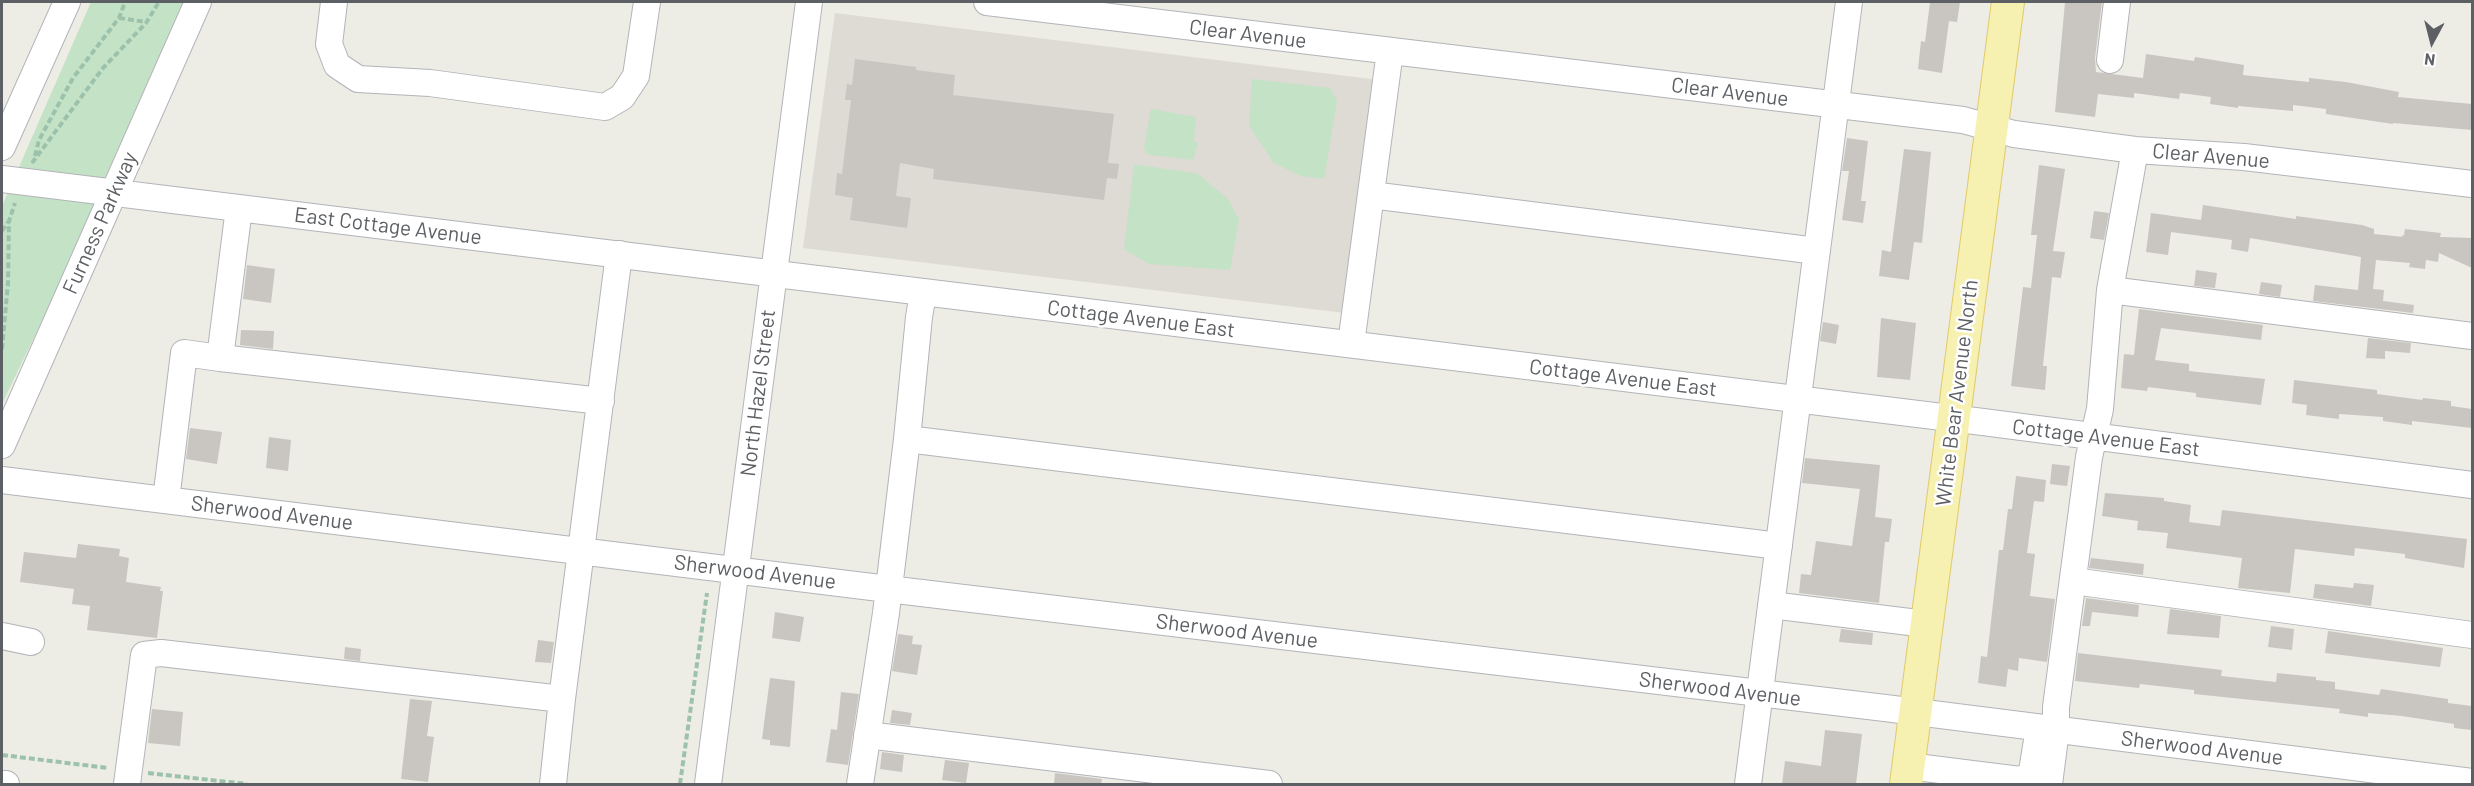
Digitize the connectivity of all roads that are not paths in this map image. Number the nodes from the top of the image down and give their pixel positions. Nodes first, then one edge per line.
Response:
1 (68, 2) edge
2 (198, 2) edge
3 (334, 2) edge
4 (647, 2) edge
5 (808, 2) edge
6 (987, 2) edge
7 (1849, 2) edge
8 (2008, 2) edge
9 (2117, 2) edge
10 (1390, 51) junction
11 (2110, 60) dead end
12 (1838, 105) junction
13 (1992, 128) junction
14 (2, 147) edge
15 (2135, 150) junction
16 (2, 179) edge
17 (2472, 184) edge
18 (113, 193) junction
19 (1371, 195) junction
20 (239, 208) junction
21 (1818, 251) junction
22 (619, 254) junction
23 (774, 273) junction
24 (2110, 290) junction
25 (923, 293) junction
26 (2472, 336) edge
27 (1351, 344) junction
28 (220, 358) junction
29 (1798, 399) junction
30 (601, 401) junction
31 (1953, 419) junction
32 (2095, 436) junction
33 (907, 439) junction
34 (2, 445) edge
35 (2, 480) edge
36 (2472, 484) edge
37 (166, 500) junction
38 (1779, 546) junction
39 (581, 552) junction
40 (736, 569) junction
41 (2073, 581) junction
42 (888, 589) junction
43 (1771, 605) junction
44 (1926, 624) junction
45 (2472, 635) edge
46 (2, 636) edge
47 (31, 642) dead end
48 (1761, 693) junction
49 (561, 699) junction
50 (1915, 712) junction
51 (2047, 729) junction
52 (867, 735) junction
53 (1907, 776) edge
54 (2472, 782) edge
55 (127, 784) edge
56 (553, 784) edge
57 (708, 784) edge
58 (860, 784) edge
59 (1269, 784) edge
60 (1748, 784) edge
61 (2049, 784) edge

1 - 14 street
2 - 18 street, Furness Parkway
3 - 4 street
5 - 23 street, North Hazel Street
6 - 10 street, Clear Avenue
7 - 12 street
8 - 13 main road, White Bear Avenue North
9 - 11 street
10 - 12 street, Clear Avenue
10 - 19 street
12 - 13 street, Clear Avenue
12 - 21 street
13 - 15 street, Clear Avenue
13 - 31 main road, White Bear Avenue North
15 - 17 street, Clear Avenue
15 - 24 street
16 - 18 street, East Cottage Avenue
18 - 20 street, East Cottage Avenue
18 - 34 street, Furness Parkway
19 - 21 street
19 - 27 street
20 - 22 street, East Cottage Avenue
20 - 28 street
21 - 29 street
22 - 23 street, East Cottage Avenue
22 - 30 street
23 - 25 street, Cottage Avenue East
23 - 40 street, North Hazel Street
24 - 26 street
24 - 32 street
25 - 27 street, Cottage Avenue East
25 - 33 street
27 - 29 street, Cottage Avenue East
28 - 30 street
28 - 37 street
29 - 31 street, Cottage Avenue East
29 - 38 street
30 - 39 street
31 - 32 street, Cottage Avenue East
31 - 44 main road, White Bear Avenue North
32 - 36 street, Cottage Avenue East
32 - 41 street
33 - 38 street
33 - 42 street
35 - 37 street, Sherwood Avenue
37 - 39 street, Sherwood Avenue
38 - 43 street
39 - 40 street, Sherwood Avenue
39 - 49 street
40 - 42 street, Sherwood Avenue
40 - 57 street, North Hazel Street
41 - 45 street
41 - 51 street
42 - 48 street, Sherwood Avenue
42 - 52 street
43 - 44 street
43 - 48 street
44 - 50 main road, White Bear Avenue North
46 - 47 street
48 - 50 street, Sherwood Avenue
48 - 60 street
49 - 55 street
49 - 56 street
50 - 51 street, Sherwood Avenue
50 - 53 main road, White Bear Avenue North
51 - 53 street
51 - 54 street, Sherwood Avenue
51 - 61 street
52 - 58 street
52 - 59 street

